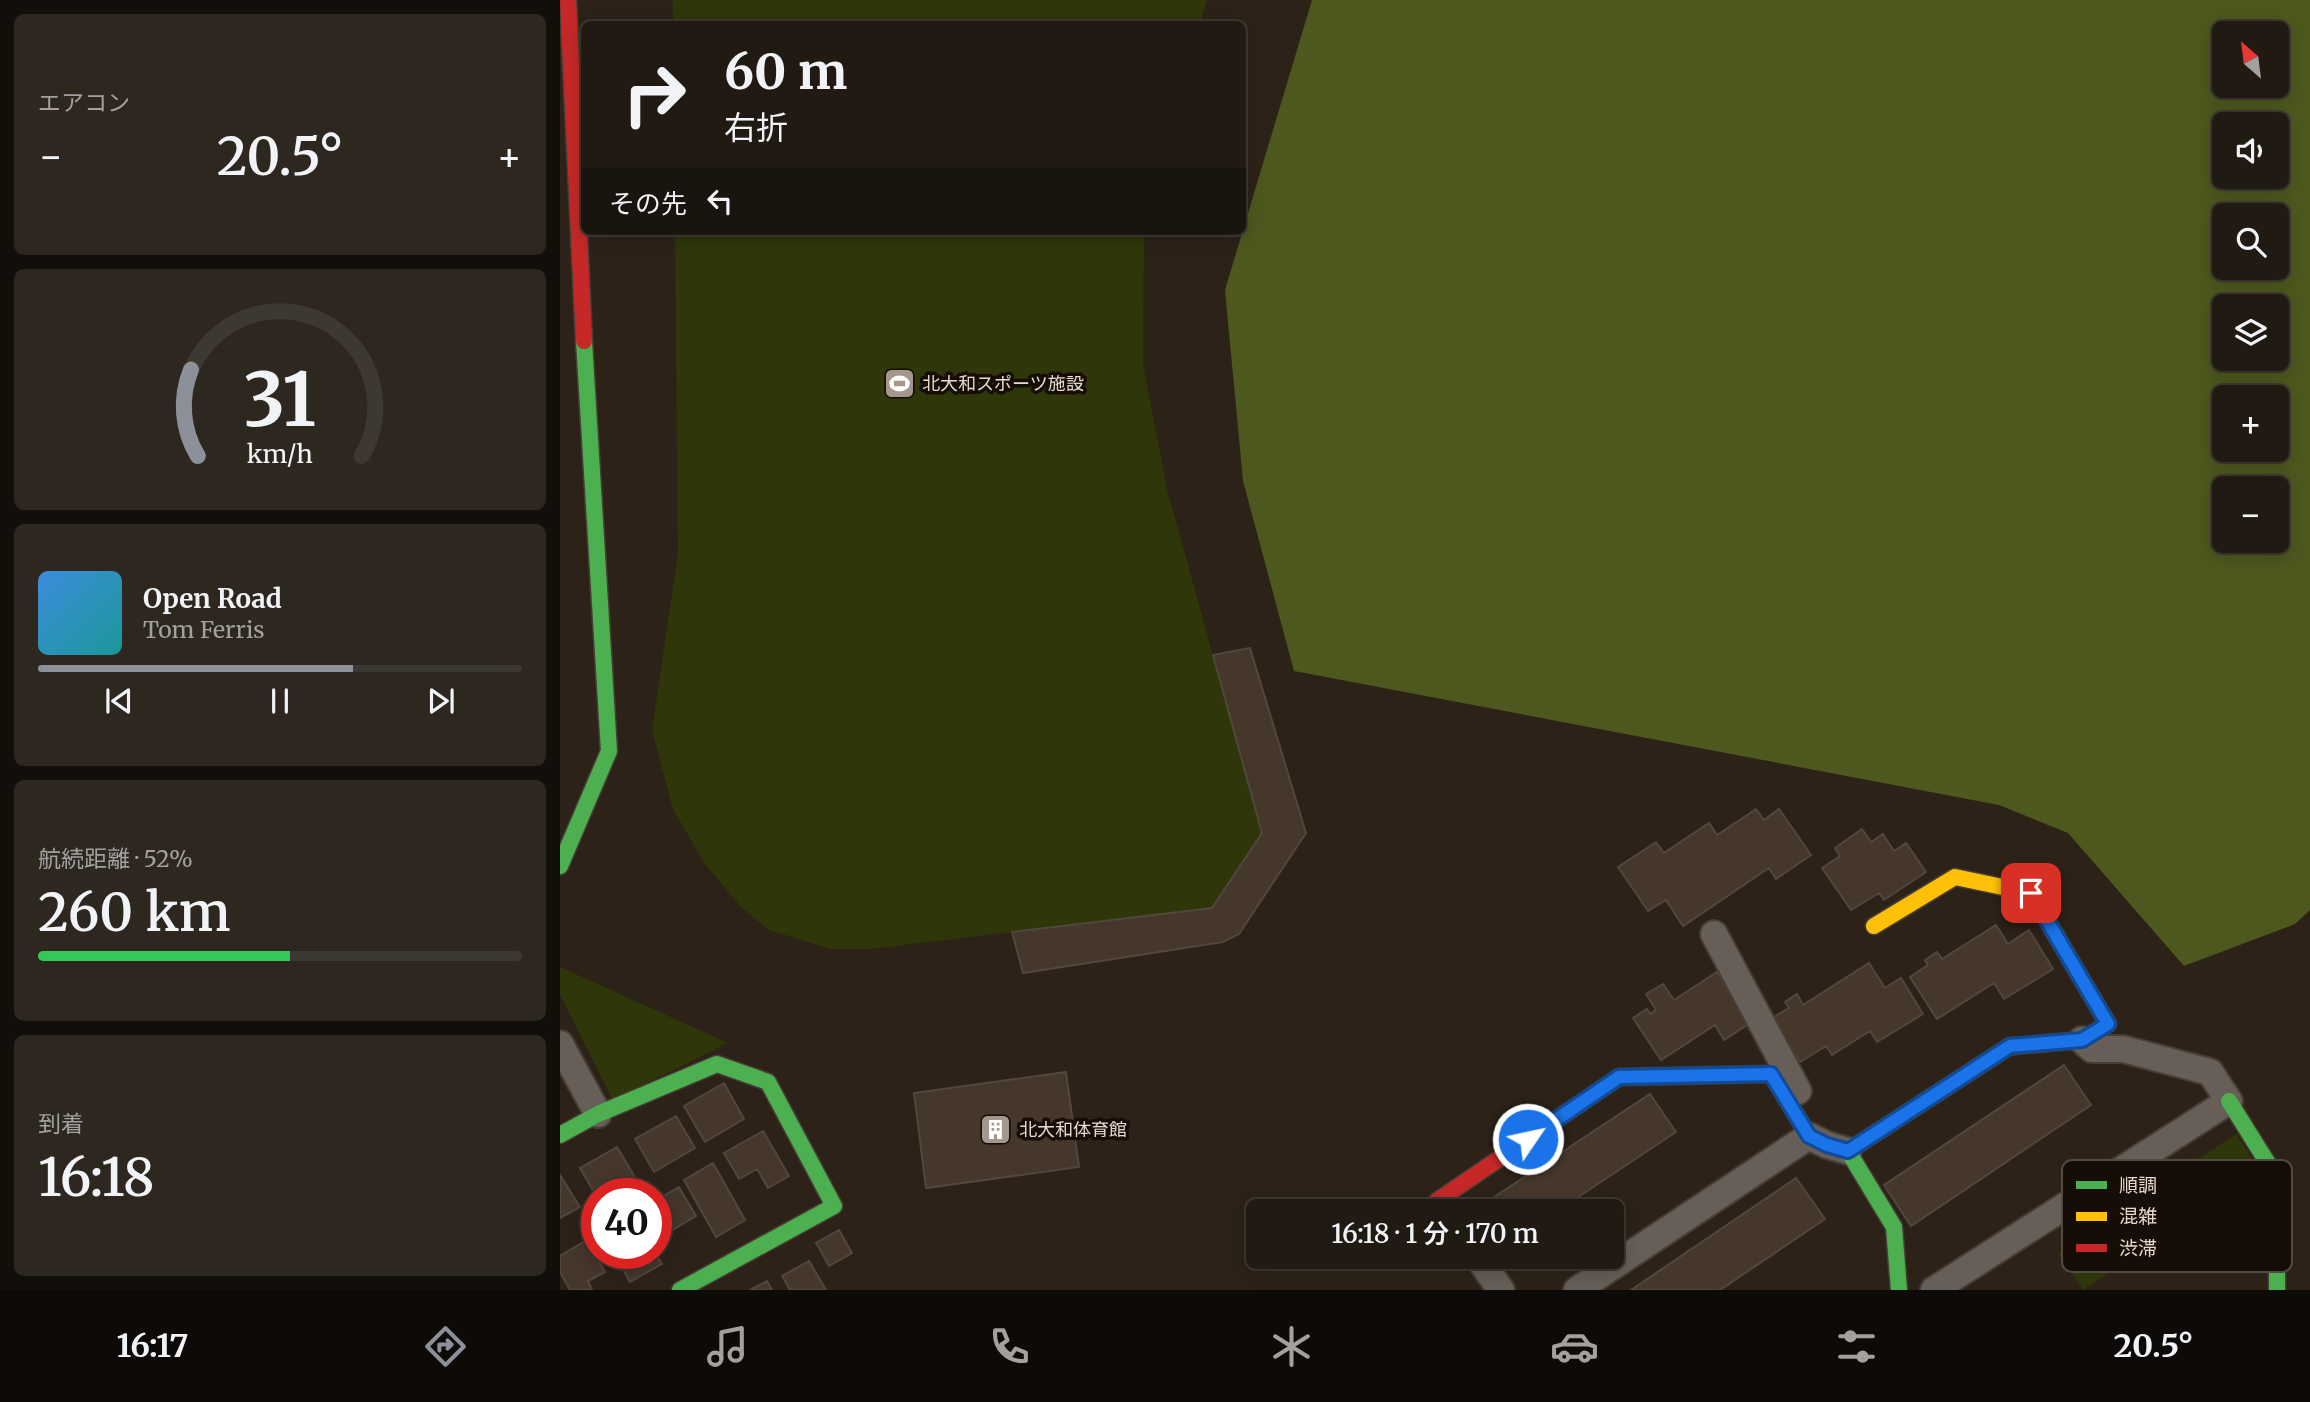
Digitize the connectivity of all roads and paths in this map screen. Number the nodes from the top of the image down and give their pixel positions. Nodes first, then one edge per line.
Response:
1 (568, 0) edge
2 (568, 227) edge
3 (560, 866) edge
4 (1874, 926) dead end
5 (1714, 934) dead end
6 (2082, 1040) junction
7 (560, 1044) edge
8 (2229, 1101) junction
9 (598, 1114) junction
10 (560, 1135) edge
11 (1828, 1144) junction
12 (2137, 1160) edge
13 (2266, 1160) edge
14 (1440, 1199) edge
15 (2062, 1208) edge
16 (1486, 1269) edge
17 (2277, 1272) edge
18 (2289, 1272) edge
19 (680, 1290) edge
20 (1501, 1290) edge
21 (1577, 1290) edge
22 (1899, 1290) edge
23 (1934, 1290) edge
24 (2277, 1290) edge
25 (2289, 1290) edge

1 - 2 street
2 - 3 street
4 - 6 street
5 - 11 street
6 - 8 street
6 - 11 street
7 - 9 street
8 - 12 street
8 - 13 street
9 - 10 street
9 - 19 street
11 - 14 street
11 - 21 street
11 - 22 street
15 - 23 street
16 - 20 street
17 - 24 street
18 - 25 street

